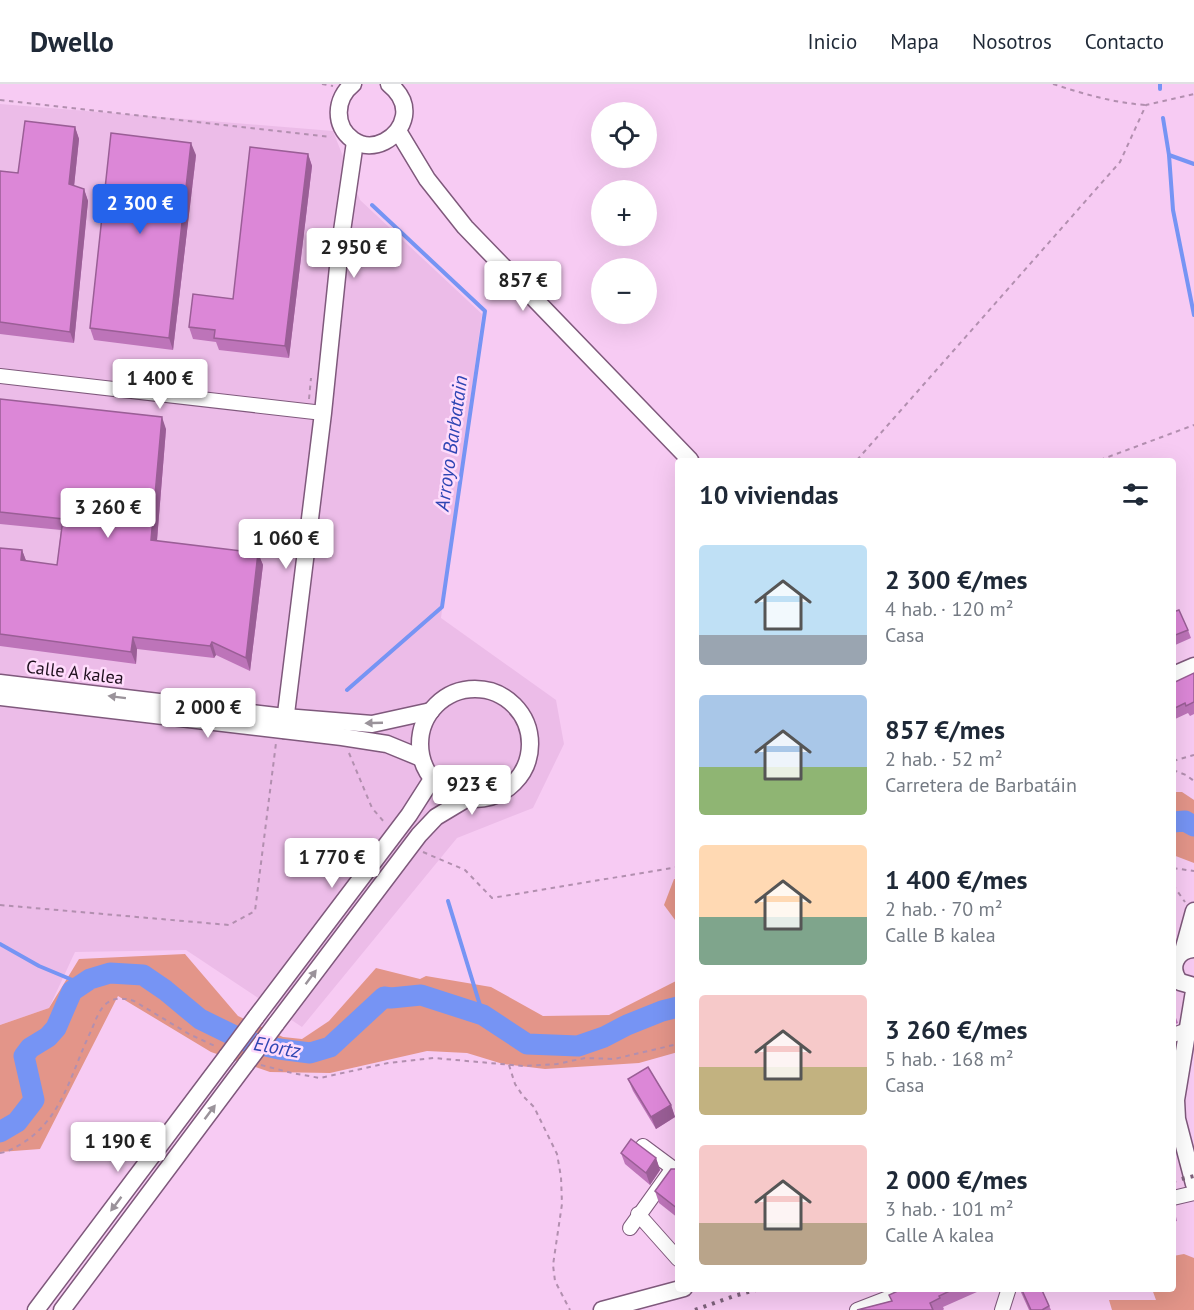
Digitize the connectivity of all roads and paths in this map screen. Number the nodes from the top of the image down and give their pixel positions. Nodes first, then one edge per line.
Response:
1 (353, 84) edge
2 (389, 84) edge
3 (1053, 84) edge
4 (1194, 94) edge
5 (0, 100) edge
6 (1146, 105) junction
7 (398, 131) junction
8 (333, 138) dead end
9 (355, 142) junction
10 (0, 376) edge
11 (312, 377) dead end
12 (315, 412) junction
13 (1194, 425) edge
14 (688, 458) edge
15 (859, 458) edge
16 (1105, 458) edge
17 (1194, 666) edge
18 (1176, 674) edge
19 (0, 683) edge
20 (0, 697) edge
21 (431, 711) junction
22 (284, 724) junction
23 (342, 737) junction
24 (1194, 755) edge
25 (422, 758) junction
26 (1176, 761) edge
27 (1176, 771) edge
28 (432, 779) junction
29 (1194, 781) edge
30 (466, 799) junction
31 (384, 823) dead end
32 (423, 852) dead end
33 (675, 868) edge
34 (1176, 869) edge
35 (1194, 872) edge
36 (1176, 890) edge
37 (0, 905) edge
38 (1192, 915) edge
39 (1183, 967) edge
40 (1183, 1028) edge
41 (675, 1045) edge
42 (643, 1146) edge
43 (1184, 1148) edge
44 (675, 1170) edge
45 (1194, 1184) edge
46 (1194, 1193) edge
47 (1176, 1197) edge
48 (638, 1214) junction
49 (630, 1228) dead end
50 (675, 1256) edge
51 (675, 1290) edge
52 (904, 1292) edge
53 (1008, 1292) edge
54 (36, 1310) edge
55 (62, 1310) edge
56 (570, 1310) edge
57 (602, 1310) edge
58 (857, 1310) edge
59 (1002, 1310) edge

1 - 9 street
2 - 7 street
3 - 6 path
4 - 6 path
5 - 8 path
6 - 15 path
7 - 9 street
7 - 14 street
9 - 12 street
10 - 12 street
11 - 12 path
12 - 22 street
13 - 16 path
17 - 18 street
22 -> 19 street, Calle A kalea
20 - 22 street, Calle A kalea
21 -> 22 street, Calle A kalea
21 - 25 street
21 - 30 street
22 - 23 street, Calle A kalea
22 - 37 path
23 - 25 street, Calle A kalea
23 - 31 path
24 - 26 path
25 - 28 street
27 - 29 path
28 - 30 street
28 -> 54 street, bridge
55 -> 30 street, bridge
32 - 33 path
34 - 35 path
36 - 38 path
38 - 39 street
39 - 40 street
40 - 43 street
41 - 56 path
42 - 44 street
43 - 45 street
44 - 48 street
46 - 47 street
48 - 49 street
48 - 50 street
51 - 57 street
52 - 58 street
53 - 59 street

